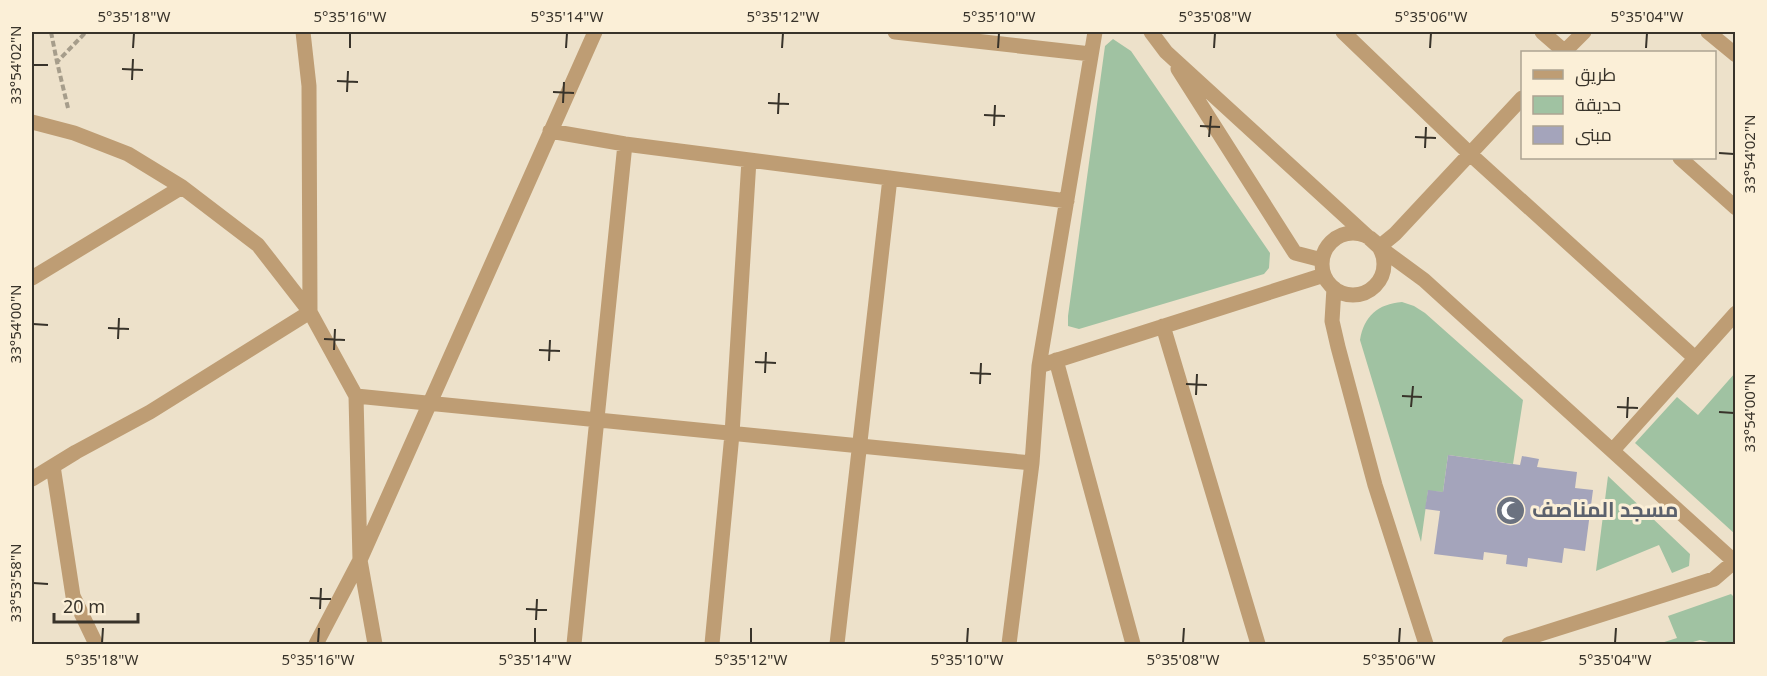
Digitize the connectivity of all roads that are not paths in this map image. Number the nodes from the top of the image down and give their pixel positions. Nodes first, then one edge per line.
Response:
1 (303, 32) edge
2 (595, 32) edge
3 (895, 32) edge
4 (1095, 32) edge
5 (1151, 32) edge
6 (1343, 32) edge
7 (1542, 32) edge
8 (1584, 32) edge
9 (1708, 32) edge
10 (1564, 51) edge
11 (1566, 51) edge
12 (1166, 52) junction
13 (1091, 54) junction
14 (1736, 55) edge
15 (1521, 99) edge
16 (32, 122) edge
17 (550, 131) junction
18 (625, 144) junction
19 (1470, 154) junction
20 (1681, 159) edge
21 (749, 160) junction
22 (890, 178) junction
23 (182, 188) junction
24 (1067, 201) junction
25 (1736, 208) edge
26 (1379, 247) junction
27 (1323, 267) junction
28 (32, 278) edge
29 (1334, 288) junction
30 (310, 312) junction
31 (1736, 313) edge
32 (1163, 326) junction
33 (1695, 358) junction
34 (1056, 360) junction
35 (1039, 366) junction
36 (356, 396) junction
37 (430, 402) junction
38 (595, 420) junction
39 (732, 434) junction
40 (861, 447) junction
41 (1613, 450) junction
42 (1032, 464) junction
43 (53, 466) junction
44 (32, 479) edge
45 (360, 560) junction
46 (1735, 562) edge
47 (96, 645) edge
48 (316, 645) edge
49 (375, 645) edge
50 (574, 645) edge
51 (712, 645) edge
52 (837, 645) edge
53 (1009, 645) edge
54 (1133, 645) edge
55 (1258, 645) edge
56 (1426, 645) edge
57 (1509, 645) edge

1 - 30 street
2 - 17 street
3 - 13 street
4 - 13 street
5 - 12 street
6 - 19 street
7 - 10 street
8 - 11 street
9 - 14 street
12 - 26 street
12 - 27 street
13 - 24 street
15 - 19 street
16 - 23 street
17 - 18 street
17 - 37 street
18 - 21 street
18 - 38 street
19 - 26 street
19 - 33 street
20 - 25 street
21 - 22 street
21 - 39 street
22 - 24 street
22 - 40 street
23 - 28 street
23 - 30 street
24 - 35 street
26 - 27 street
26 - 29 street
26 - 41 street
27 - 29 street
27 - 32 street
29 - 56 street
30 - 36 street
30 - 43 street
31 - 33 street
32 - 34 street
32 - 55 street
33 - 41 street
34 - 35 street
34 - 54 street
35 - 42 street
36 - 37 street
36 - 45 street
37 - 38 street
37 - 45 street
38 - 39 street
38 - 50 street
39 - 40 street
39 - 51 street
40 - 42 street
40 - 52 street
41 - 46 street
42 - 53 street
43 - 44 street
43 - 47 street
45 - 48 street
45 - 49 street
46 - 57 street

